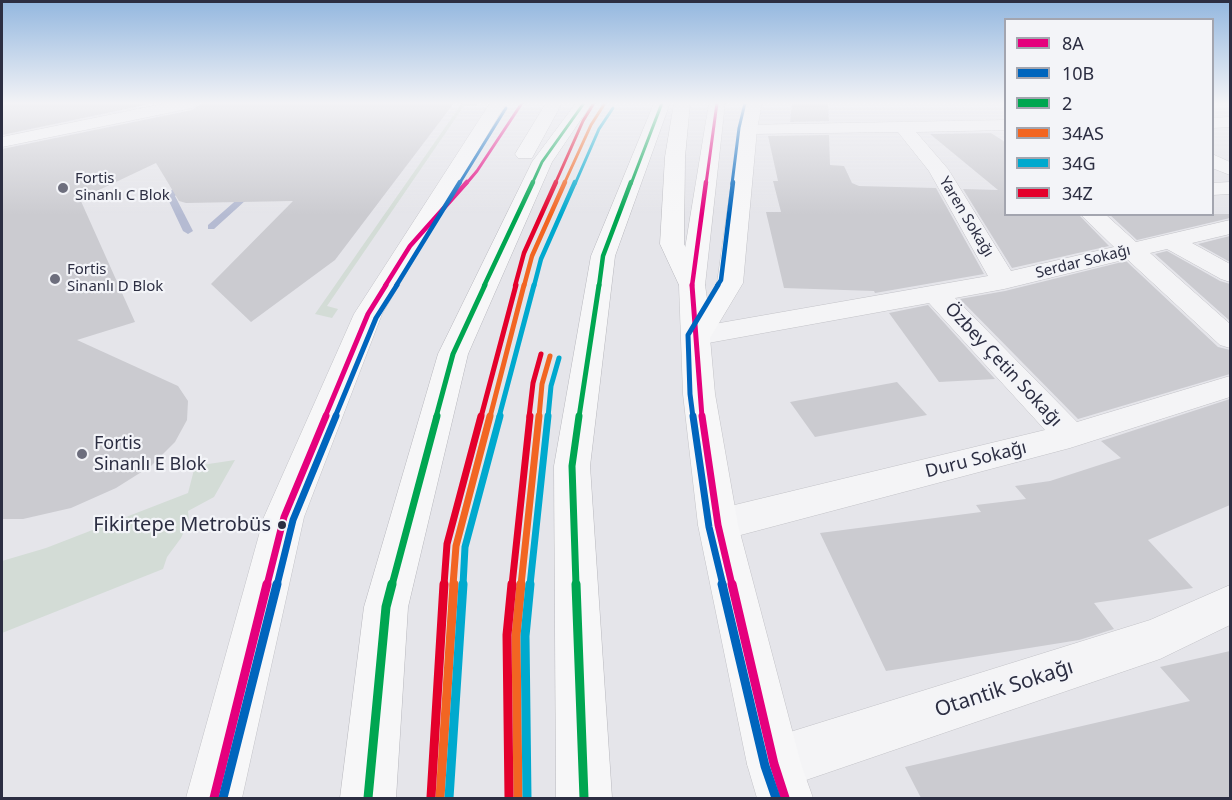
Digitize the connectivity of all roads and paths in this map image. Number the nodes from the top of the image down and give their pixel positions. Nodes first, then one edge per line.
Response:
1 (493, 140) edge
2 (533, 140) edge
3 (557, 140) edge
4 (648, 140) edge
5 (678, 140) edge
6 (712, 140) edge
7 (747, 140) edge
8 (914, 140) edge
9 (1214, 161) edge
10 (1230, 169) edge
11 (1230, 188) edge
12 (1214, 189) edge
13 (1092, 216) edge
14 (1230, 227) edge
15 (1170, 241) junction
16 (1130, 250) junction
17 (1230, 274) edge
18 (1004, 281) junction
19 (692, 285) junction
20 (935, 293) junction
21 (697, 336) junction
22 (1230, 339) edge
23 (453, 354) junction
24 (1230, 386) edge
25 (1070, 436) junction
26 (718, 525) junction
27 (1230, 604) edge
28 (780, 781) edge
29 (214, 798) edge
30 (368, 798) edge
31 (584, 798) edge

1 - 29 main road
2 - 23 main road
3 - 23 main road
4 - 31 main road
5 - 19 main road
6 - 19 main road
7 - 21 main road
8 - 18 street, Yaren Sokağı
9 - 10 street
11 - 12 street
13 - 16 street
14 - 15 street, Serdar Sokağı
15 - 16 street, Serdar Sokağı
15 - 17 street
16 - 18 street, Serdar Sokağı
16 - 22 street
18 - 20 street, Serdar Sokağı
19 - 21 main road
20 - 21 street, Serdar Sokağı
20 - 25 street, Özbey Çetin Sokağı
21 - 26 main road
23 - 30 main road
24 - 25 street, Duru Sokağı
25 - 26 street, Duru Sokağı
26 - 28 main road
27 - 28 street, Otantik Sokağı

